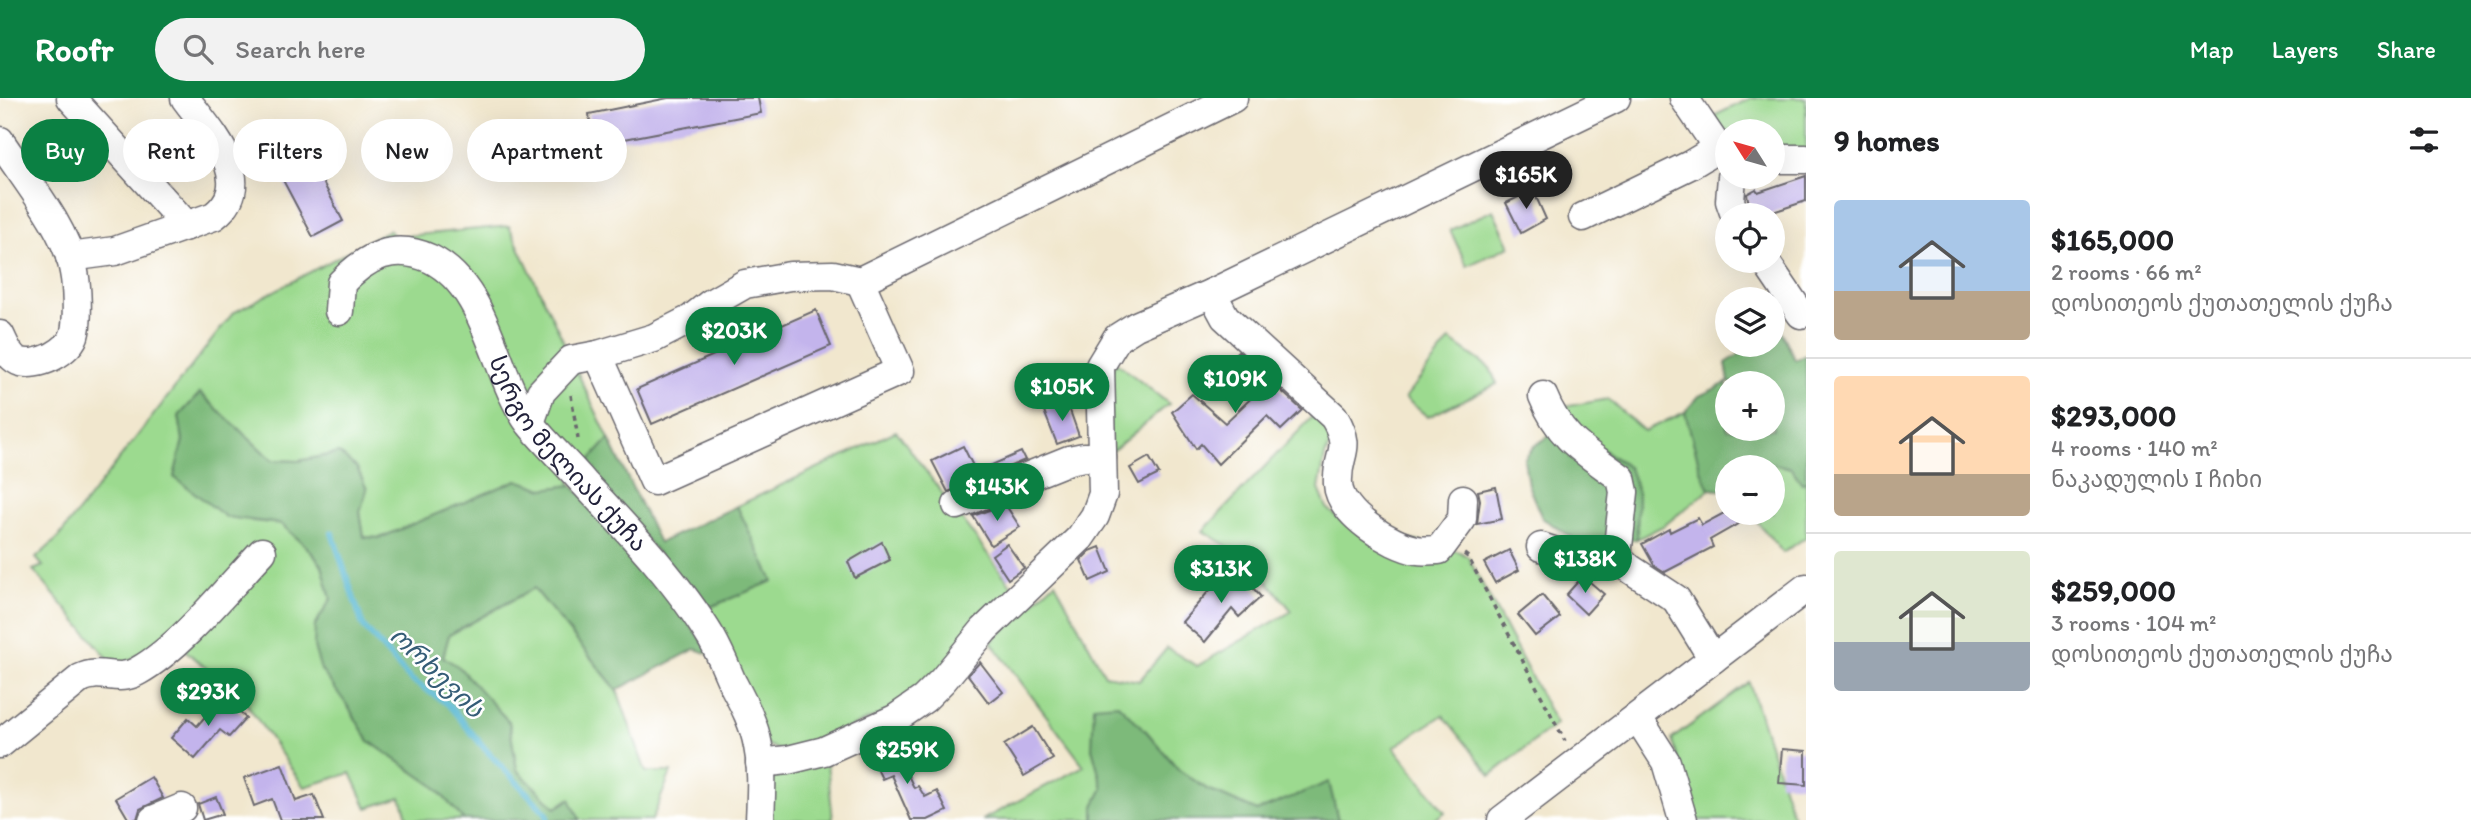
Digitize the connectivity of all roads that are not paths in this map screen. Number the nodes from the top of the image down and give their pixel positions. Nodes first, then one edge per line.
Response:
1 (71, 98) edge
2 (185, 98) edge
3 (1233, 98) edge
4 (1616, 98) edge
5 (1684, 98) edge
6 (1715, 139) edge
7 (0, 141) edge
8 (1715, 151) edge
9 (1785, 159) edge
10 (1806, 159) edge
11 (1583, 217) dead end
12 (187, 226) junction
13 (70, 257) junction
14 (1773, 273) edge
15 (860, 281) junction
16 (1212, 293) junction
17 (339, 311) dead end
18 (1801, 314) dead end
19 (0, 335) edge
20 (598, 355) junction
21 (1542, 396) dead end
22 (530, 424) junction
23 (1102, 458) junction
24 (1463, 499) dead end
25 (957, 505) dead end
26 (1541, 547) dead end
27 (262, 552) dead end
28 (1617, 556) junction
29 (1806, 588) edge
30 (1713, 659) junction
31 (1638, 718) junction
32 (0, 744) edge
33 (760, 763) junction
34 (183, 809) edge
35 (153, 820) edge
36 (760, 820) edge
37 (1502, 820) edge
38 (1683, 820) edge

1 - 12 street
2 - 12 street
3 - 15 street
4 - 16 street
5 - 6 street
7 - 13 street
8 - 11 street
9 - 10 street
12 - 13 street
13 - 19 street
14 - 18 street
15 - 20 street
15 - 20 street
16 - 23 street
16 - 24 street
17 - 22 street, სერგო მელიას ქუჩა
20 - 22 street
21 - 28 street
22 - 33 street, სერგო მელიას ქუჩა
23 - 25 street
23 - 33 street
26 - 28 street
27 - 32 street
28 - 30 street
29 - 30 street
30 - 31 street
31 - 37 street
31 - 38 street
33 - 36 street, სერგო მელიას ქუჩა
34 - 35 street

